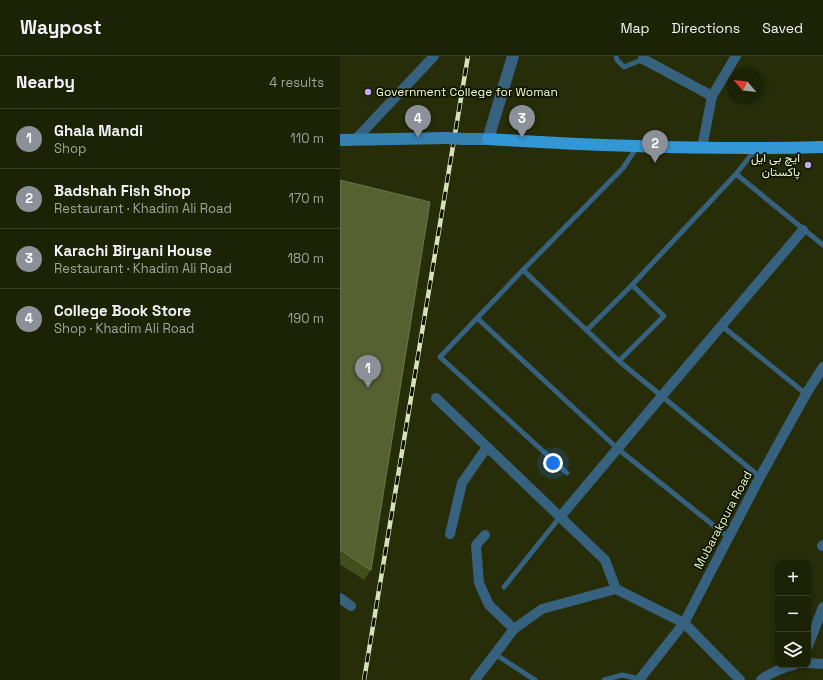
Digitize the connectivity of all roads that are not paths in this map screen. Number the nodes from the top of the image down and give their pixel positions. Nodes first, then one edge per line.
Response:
1 (434, 56) edge
2 (513, 56) edge
3 (616, 56) edge
4 (736, 56) edge
5 (644, 57) edge
6 (712, 96) junction
7 (340, 140) edge
8 (355, 140) junction
9 (488, 140) junction
10 (638, 146) junction
11 (823, 147) edge
12 (702, 148) junction
13 (756, 149) junction
14 (736, 174) junction
15 (803, 230) junction
16 (823, 245) edge
17 (523, 270) junction
18 (632, 285) junction
19 (477, 318) junction
20 (722, 326) junction
21 (587, 330) junction
22 (619, 361) junction
23 (823, 367) edge
24 (806, 394) junction
25 (661, 396) junction
26 (436, 398) dead end
27 (488, 447) junction
28 (618, 449) junction
29 (567, 473) dead end
30 (760, 477) junction
31 (560, 517) junction
32 (450, 534) dead end
33 (485, 535) dead end
34 (728, 537) junction
35 (504, 587) dead end
36 (616, 589) junction
37 (340, 598) edge
38 (351, 606) dead end
39 (823, 607) edge
40 (684, 623) junction
41 (514, 629) junction
42 (811, 638) edge
43 (495, 654) junction
44 (811, 663) edge
45 (823, 664) edge
46 (782, 668) edge
47 (475, 680) edge
48 (535, 680) edge
49 (604, 680) edge
50 (639, 680) edge
51 (740, 680) edge
52 (761, 680) edge

1 - 8 street
2 - 9 street
3 - 5 lane
4 - 6 street
5 - 6 street
6 - 12 street
7 - 8 main road
8 - 9 main road, bridge
9 - 10 main road
10 - 12 main road
10 - 17 lane
11 - 13 main road
12 - 13 main road
13 - 14 lane
14 - 15 lane
14 - 18 lane
15 - 16 lane
15 - 20 street
17 - 19 lane
17 - 21 lane
18 - 21 lane
18 - 22 lane
19 - 28 lane
19 - 29 lane
20 - 24 lane
20 - 25 street
21 - 22 lane
22 - 25 lane
23 - 24 street, Mubarakpura Road
24 - 30 street, Mubarakpura Road
25 - 28 street
25 - 30 lane
26 - 27 street
27 - 31 street
27 - 32 street
28 - 31 street
28 - 34 lane
30 - 34 street, Mubarakpura Road
31 - 35 lane
31 - 36 street
33 - 41 street
34 - 40 street, Mubarakpura Road
36 - 40 street
36 - 41 street
37 - 38 street
39 - 42 street
40 - 50 street, Mubarakpura Road
40 - 51 street
41 - 43 street
43 - 47 street
43 - 48 lane
44 - 45 street
46 - 52 street
49 - 50 lane

